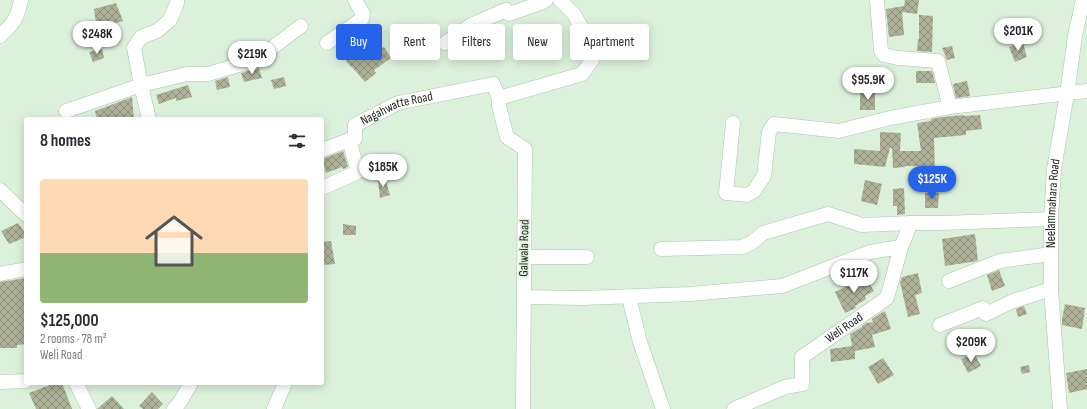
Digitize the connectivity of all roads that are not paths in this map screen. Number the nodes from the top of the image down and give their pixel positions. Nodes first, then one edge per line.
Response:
1 (21, 0) edge
2 (177, 0) edge
3 (355, 0) edge
4 (546, 0) edge
5 (560, 0) edge
6 (877, 0) edge
7 (1084, 0) edge
8 (301, 26) dead end
9 (0, 36) edge
10 (1081, 36) edge
11 (445, 42) dead end
12 (327, 43) dead end
13 (140, 85) junction
14 (1087, 91) edge
15 (1067, 94) junction
16 (498, 98) junction
17 (950, 107) junction
18 (66, 111) dead end
19 (148, 117) edge
20 (733, 123) dead end
21 (350, 140) junction
22 (324, 149) edge
23 (324, 187) edge
24 (0, 190) edge
25 (24, 213) edge
26 (1051, 219) junction
27 (911, 223) junction
28 (901, 248) junction
29 (661, 249) dead end
30 (1051, 254) junction
31 (524, 257) junction
32 (587, 257) dead end
33 (24, 269) edge
34 (0, 274) edge
35 (949, 280) dead end
36 (1051, 289) junction
37 (524, 297) junction
38 (629, 297) junction
39 (940, 325) dead end
40 (24, 381) edge
41 (0, 382) edge
42 (77, 385) edge
43 (190, 385) edge
44 (284, 385) edge
45 (89, 409) edge
46 (174, 409) edge
47 (274, 409) edge
48 (523, 409) edge
49 (662, 409) edge
50 (734, 409) edge
51 (1060, 409) edge

1 - 9 street
2 - 13 street
3 - 12 street
4 - 11 street
5 - 16 street
6 - 17 street
7 - 10 street, Neelammahara Road
8 - 13 street
10 - 15 street, Neelammahara Road
13 - 18 street
13 - 19 street
14 - 15 street
15 - 17 street
15 - 26 street, Neelammahara Road
16 - 21 street, Nagahwatte Road
16 - 31 street, Galwala Road
17 - 20 street
21 - 22 street
21 - 23 street, Nagahwatte Road
24 - 25 street
26 - 27 street
26 - 30 street, Neelammahara Road
27 - 28 street, Weli Road
27 - 29 street
28 - 38 street
28 - 50 street, Weli Road
30 - 35 street
30 - 36 street, Neelammahara Road
31 - 32 street
31 - 37 street, Galwala Road
33 - 34 street
36 - 39 street
36 - 51 street, Neelammahara Road
37 - 38 street
37 - 48 street, Galwala Road
38 - 49 street
40 - 41 street
42 - 45 street
43 - 46 street
44 - 47 street

